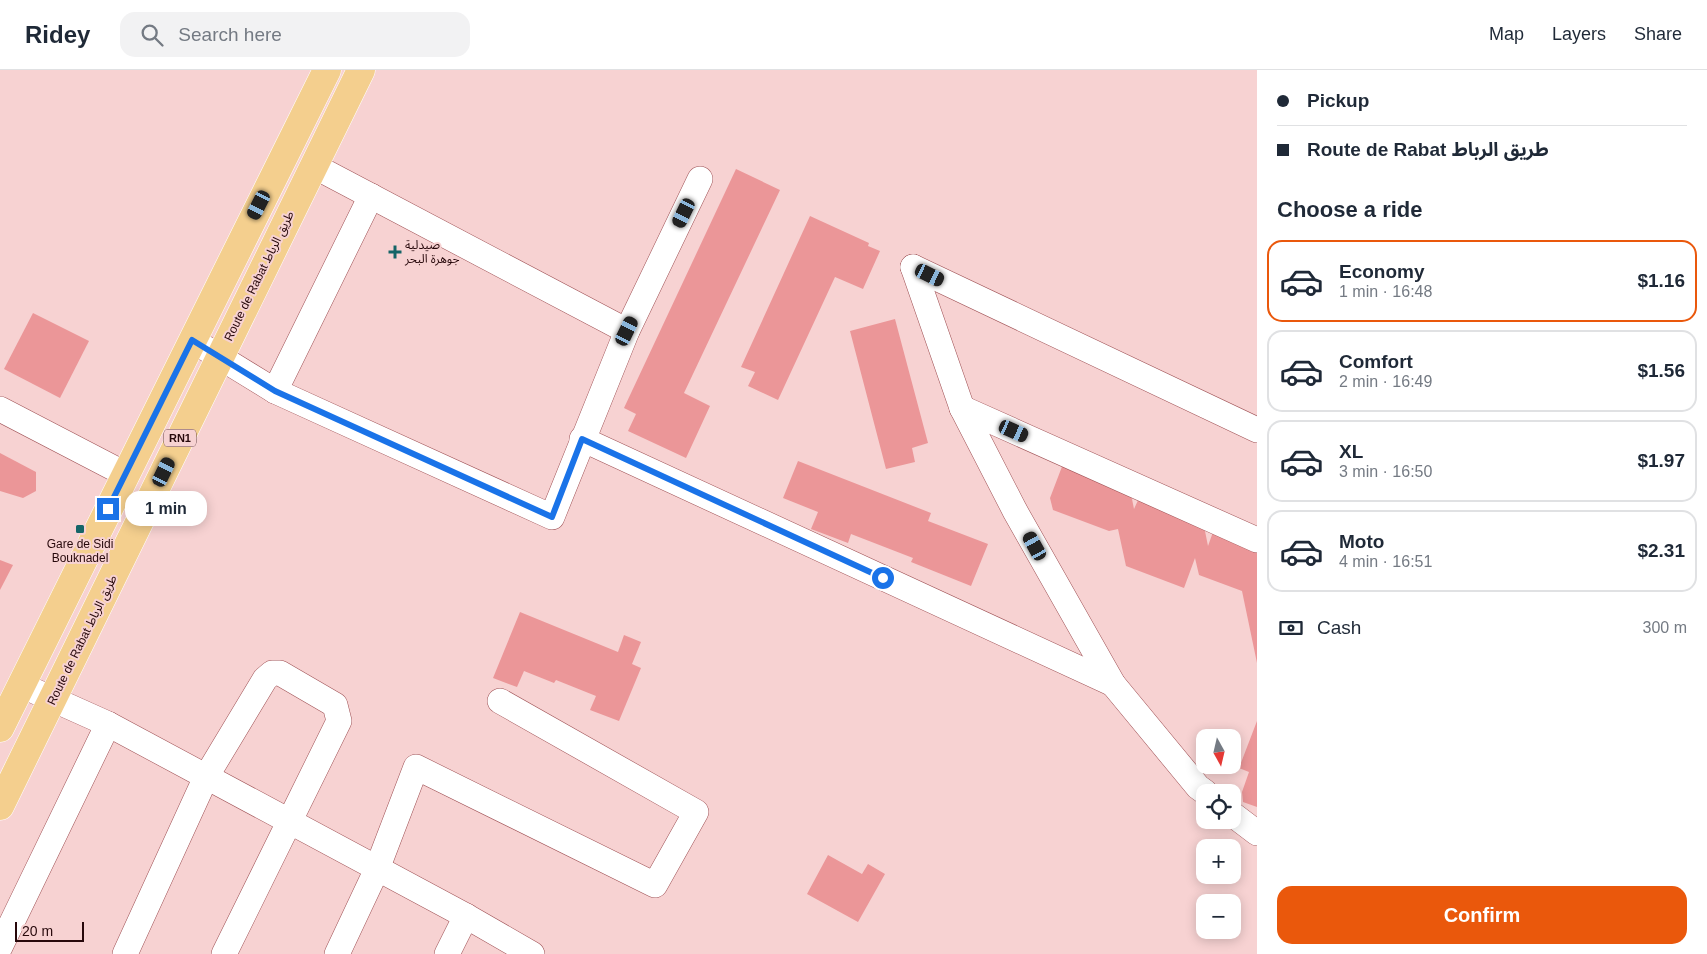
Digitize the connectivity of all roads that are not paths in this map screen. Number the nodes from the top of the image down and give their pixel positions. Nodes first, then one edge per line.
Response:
1 (327, 70) edge
2 (362, 70) edge
3 (314, 166) junction
4 (700, 180) dead end
5 (371, 196) junction
6 (627, 331) junction
7 (192, 340) junction
8 (220, 356) junction
9 (275, 391) junction
10 (962, 408) junction
11 (0, 409) edge
12 (1257, 430) edge
13 (582, 439) junction
14 (125, 474) junction
15 (1257, 540) edge
16 (1113, 684) junction
17 (21, 685) junction
18 (53, 701) junction
19 (500, 701) dead end
20 (108, 724) junction
21 (0, 728) edge
22 (206, 777) junction
23 (1196, 785) edge
24 (0, 806) edge
25 (289, 820) junction
26 (1241, 820) edge
27 (1257, 832) edge
28 (377, 869) junction
29 (466, 916) junction
30 (0, 947) edge
31 (125, 954) edge
32 (224, 954) edge
33 (337, 954) edge
34 (447, 954) edge
35 (532, 954) edge

1 - 7 main road, RN1
2 - 3 main road, Route de Rabat طريق الرباط / RN1
3 - 5 street
3 - 8 main road, Route de Rabat طريق الرباط / RN1
4 - 6 street
5 - 6 street
5 - 9 street
6 - 13 street
7 - 8 street
7 - 14 main road, RN1
8 - 9 street
8 - 18 main road, Route de Rabat طريق الرباط / RN1
9 - 13 street
10 - 12 street
10 - 15 street
10 - 16 street
11 - 14 street
13 - 16 street
14 - 17 main road, RN1
16 - 23 street
17 - 18 street
17 - 21 main road, RN1
18 - 20 street
18 - 24 main road, Route de Rabat طريق الرباط / RN1
19 - 28 street
20 - 22 street
20 - 30 street
22 - 25 street
22 - 25 street
22 - 31 street
25 - 28 street
25 - 32 street
26 - 27 street
28 - 29 street
28 - 33 street
29 - 34 street
29 - 35 street

